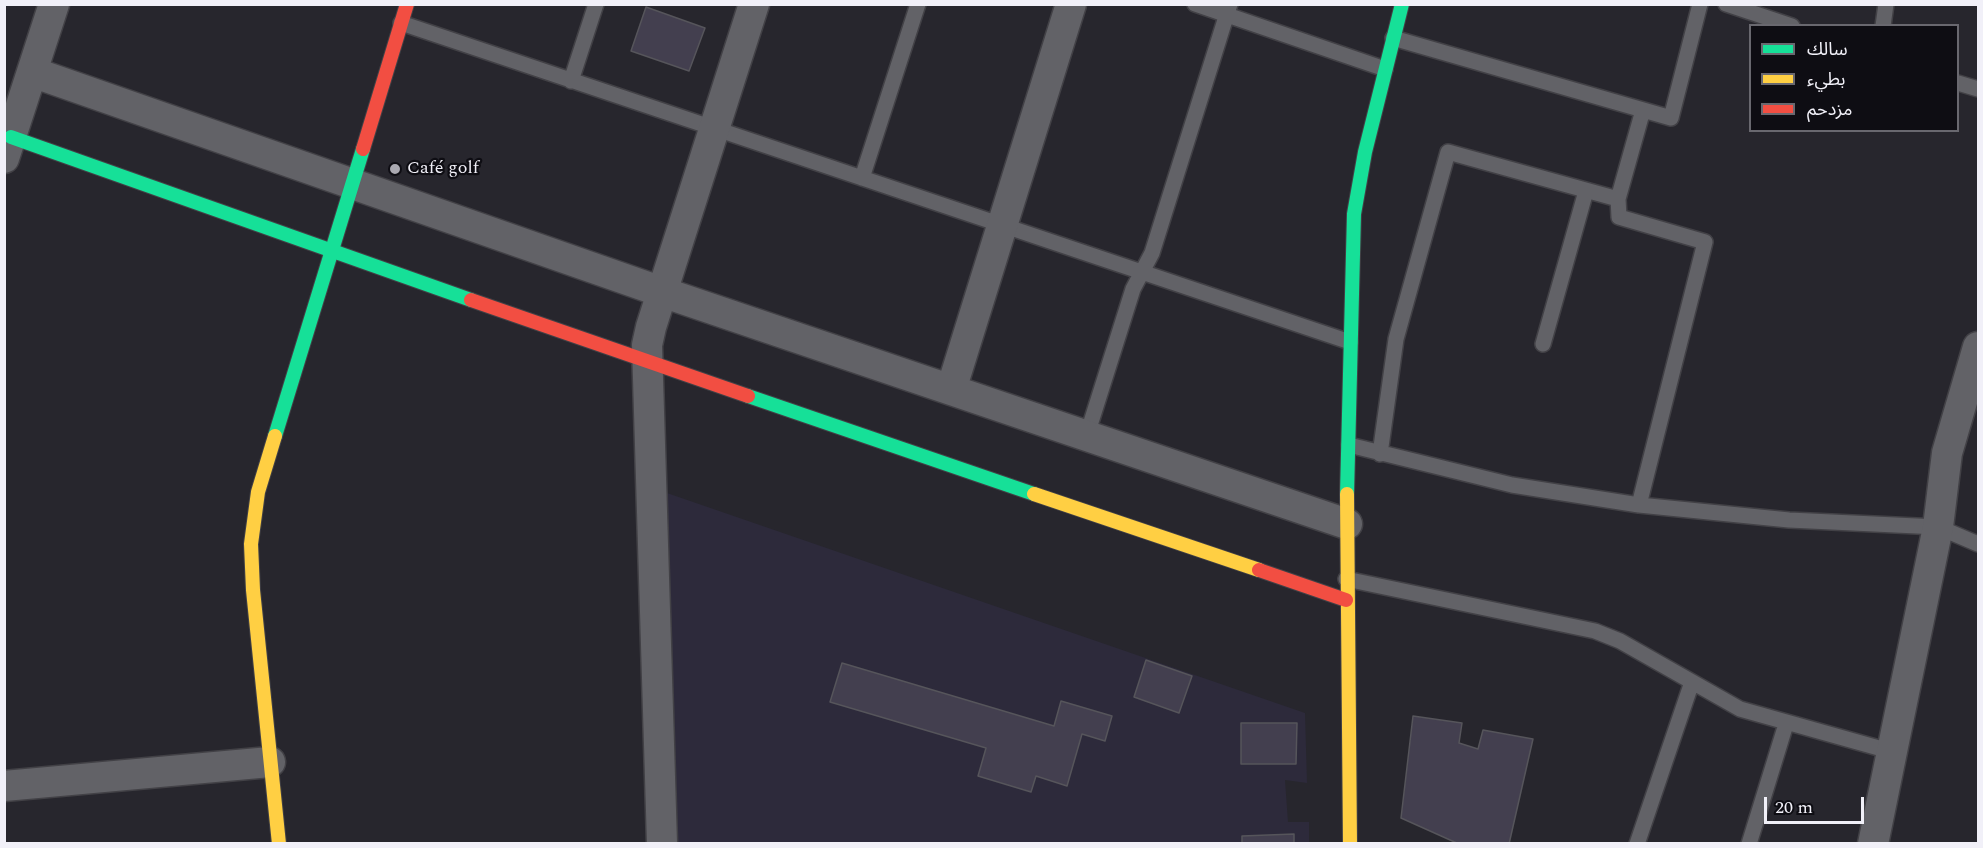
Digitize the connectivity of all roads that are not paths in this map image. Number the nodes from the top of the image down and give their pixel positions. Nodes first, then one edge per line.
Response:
1 (54, 4) edge
2 (407, 4) edge
3 (596, 4) edge
4 (754, 4) edge
5 (918, 4) edge
6 (1071, 4) edge
7 (1195, 4) edge
8 (1402, 4) edge
9 (1700, 4) edge
10 (1726, 4) edge
11 (1886, 4) edge
12 (1228, 10) edge
13 (401, 23) junction
14 (1786, 24) edge
15 (1883, 24) edge
16 (1393, 38) junction
17 (1385, 69) junction
18 (32, 72) junction
19 (571, 81) junction
20 (1959, 83) edge
21 (1978, 89) edge
22 (1643, 110) junction
23 (715, 128) junction
24 (8, 148) edge
25 (862, 178) junction
26 (352, 185) junction
27 (1586, 190) junction
28 (1618, 200) junction
29 (1003, 226) junction
30 (332, 249) junction
31 (1143, 273) junction
32 (662, 292) junction
33 (1350, 342) junction
34 (1543, 344) dead end
35 (1978, 347) edge
36 (647, 362) junction
37 (951, 390) junction
38 (1086, 438) junction
39 (1348, 446) junction
40 (1380, 454) junction
41 (1639, 505) junction
42 (1347, 524) junction
43 (1938, 526) junction
44 (1978, 544) edge
45 (1346, 579) junction
46 (1346, 600) junction
47 (1692, 682) junction
48 (1786, 724) junction
49 (1893, 752) junction
50 (270, 762) junction
51 (4, 786) edge
52 (279, 843) edge
53 (662, 843) edge
54 (1350, 843) edge
55 (1637, 843) edge
56 (1749, 843) edge
57 (1873, 843) edge

1 - 18 street
2 - 13 street
3 - 19 lane
4 - 23 street
5 - 25 lane
6 - 29 street
7 - 12 lane
8 - 16 street
9 - 22 lane
10 - 14 lane
11 - 15 lane
12 - 17 lane
12 - 31 lane
13 - 19 lane
13 - 26 street
16 - 17 street
16 - 22 lane
17 - 33 street
18 - 24 street
18 - 26 street
19 - 23 lane
20 - 21 lane
22 - 28 lane
23 - 25 lane
23 - 32 street
24 - 30 street
25 - 29 lane
26 - 30 street
26 - 32 street
27 - 28 lane
27 - 34 lane
27 - 40 lane
28 - 41 lane
29 - 31 lane
29 - 37 street
30 - 36 street
30 - 50 street
31 - 33 lane
31 - 38 lane
32 - 36 street
32 - 37 street
33 - 39 street
35 - 43 street
36 - 46 street
36 - 53 street
37 - 38 street
38 - 42 street
39 - 40 lane
39 - 42 street
40 - 41 lane
41 - 43 lane
42 - 45 street
43 - 44 lane
43 - 49 street
45 - 46 street
45 - 47 lane
46 - 54 street
47 - 48 lane
47 - 55 lane
48 - 49 lane
48 - 56 lane
49 - 57 street
50 - 51 street
50 - 52 street

